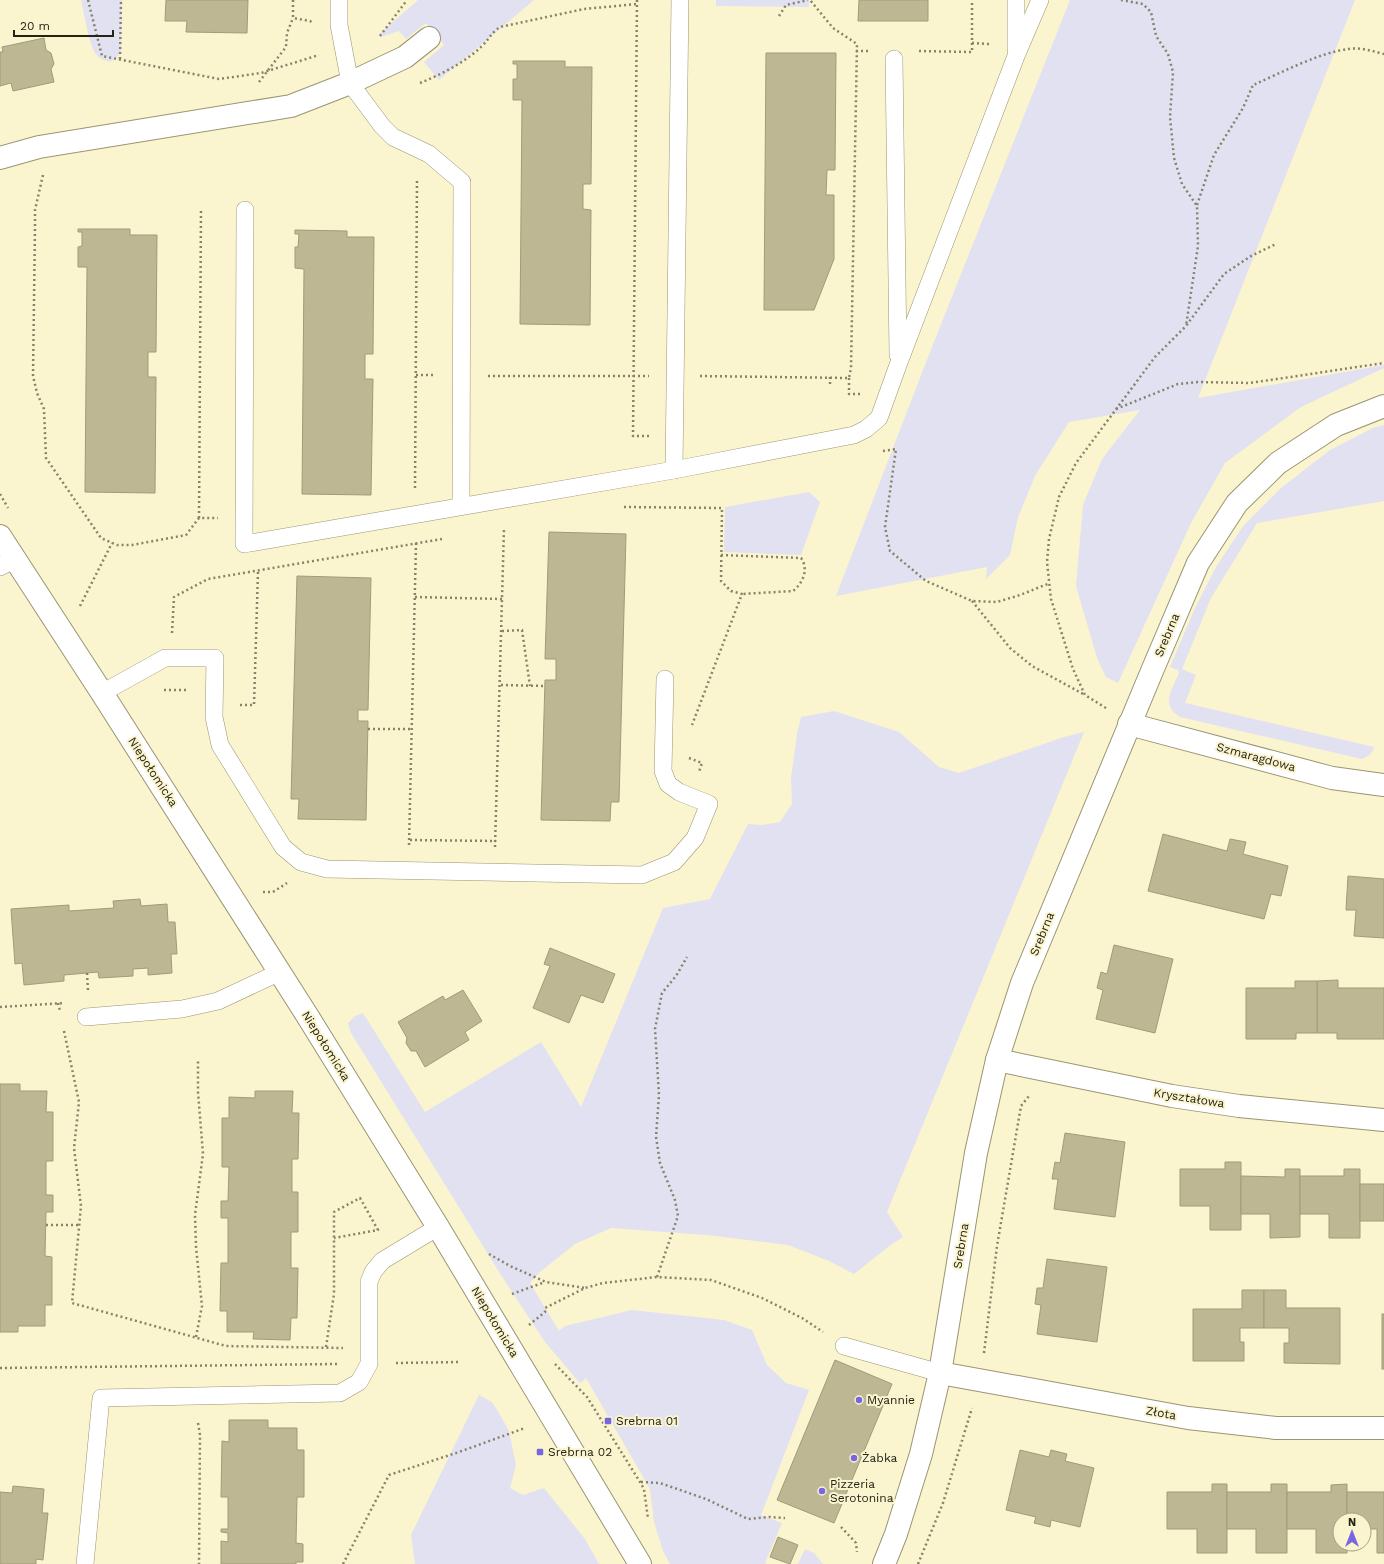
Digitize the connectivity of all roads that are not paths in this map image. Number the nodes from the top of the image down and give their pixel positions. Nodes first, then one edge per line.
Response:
1 (338, 0) edge
2 (680, 0) edge
3 (1016, 0) edge
4 (1040, 0) edge
5 (429, 38) dead end
6 (1016, 56) junction
7 (894, 59) dead end
8 (350, 83) junction
9 (0, 158) edge
10 (245, 210) dead end
11 (898, 365) junction
12 (1384, 406) edge
13 (674, 470) junction
14 (461, 506) junction
15 (0, 536) edge
16 (8, 563) edge
17 (665, 679) dead end
18 (102, 693) junction
19 (1129, 724) junction
20 (1384, 785) edge
21 (280, 972) junction
22 (86, 1017) dead end
23 (997, 1060) junction
24 (1384, 1120) edge
25 (438, 1227) junction
26 (844, 1346) road end
27 (940, 1373) junction
28 (1384, 1428) edge
29 (85, 1564) edge
30 (640, 1564) edge
31 (884, 1564) edge

1 - 8 lane
2 - 13 lane
3 - 6 lane
4 - 6 lane
5 - 8 street
6 - 11 lane
7 - 11 lane
8 - 9 street
8 - 14 lane
10 - 14 lane
11 - 13 lane
12 - 19 street, Srebrna
13 - 14 lane
15 - 16 street, Niepołomicka
16 - 18 street, Niepołomicka
17 - 18 lane
18 - 21 street, Niepołomicka
19 - 20 street, Szmaragdowa
19 - 23 street, Srebrna
21 - 22 lane
21 - 25 street, Niepołomicka
23 - 24 street, Kryształowa
23 - 27 street, Srebrna
25 - 29 lane
25 - 30 street, Niepołomicka
26 - 27 lane
27 - 28 street, Złota
27 - 31 street, Srebrna

